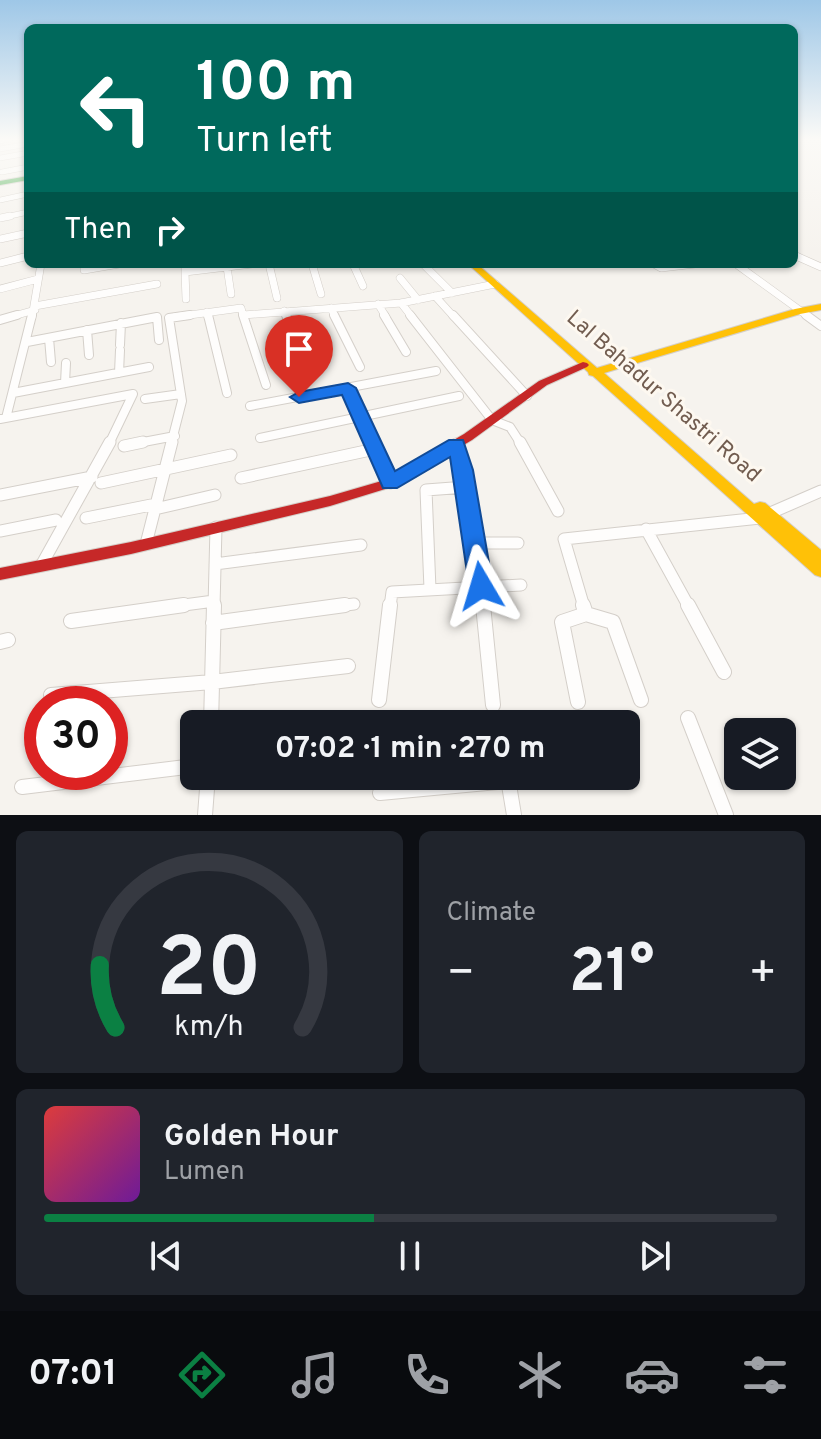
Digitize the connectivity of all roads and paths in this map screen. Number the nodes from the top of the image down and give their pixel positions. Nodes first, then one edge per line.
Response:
1 (24, 195) edge
2 (0, 200) edge
3 (24, 213) edge
4 (0, 218) edge
5 (24, 234) edge
6 (0, 239) edge
7 (24, 257) edge
8 (798, 257) edge
9 (0, 263) edge
10 (821, 267) edge
11 (40, 268) edge
12 (185, 268) edge
13 (227, 268) edge
14 (270, 268) edge
15 (313, 268) edge
16 (355, 268) edge
17 (427, 268) edge
18 (477, 268) edge
19 (483, 268) edge
20 (741, 268) edge
21 (400, 278) dead end
22 (38, 279) junction
23 (157, 284) dead end
24 (495, 284) junction
25 (363, 286) dead end
26 (0, 289) edge
27 (452, 293) junction
28 (231, 294) dead end
29 (321, 294) dead end
30 (435, 296) junction
31 (277, 298) dead end
32 (186, 299) dead end
33 (418, 300) junction
34 (401, 303) junction
35 (378, 304) junction
36 (821, 307) edge
37 (35, 308) junction
38 (331, 308) junction
39 (284, 311) junction
40 (798, 311) junction
41 (207, 312) junction
42 (243, 315) junction
43 (0, 320) edge
44 (121, 323) junction
45 (821, 326) edge
46 (87, 330) junction
47 (49, 338) junction
48 (159, 340) dead end
49 (27, 342) junction
50 (406, 352) dead end
51 (89, 355) dead end
52 (51, 362) dead end
53 (66, 363) dead end
54 (149, 367) dead end
55 (360, 367) dead end
56 (592, 369) junction
57 (436, 371) dead end
58 (119, 373) junction
59 (311, 376) dead end
60 (65, 383) junction
61 (266, 385) dead end
62 (348, 388) junction
63 (0, 389) edge
64 (14, 390) junction
65 (227, 393) dead end
66 (181, 394) junction
67 (459, 396) dead end
68 (527, 396) junction
69 (145, 399) dead end
70 (250, 406) dead end
71 (361, 417) junction
72 (3, 418) edge
73 (492, 420) junction
74 (175, 436) junction
75 (260, 438) dead end
76 (456, 444) junction
77 (124, 446) dead end
78 (375, 449) junction
79 (231, 455) dead end
80 (165, 469) junction
81 (241, 478) dead end
82 (97, 480) junction
83 (390, 483) junction
84 (466, 487) junction
85 (821, 491) edge
86 (0, 495) edge
87 (215, 495) dead end
88 (156, 506) junction
89 (558, 511) dead end
90 (764, 516) junction
91 (86, 518) dead end
92 (56, 520) dead end
93 (216, 527) junction
94 (646, 529) junction
95 (0, 531) edge
96 (476, 543) junction
97 (518, 543) dead end
98 (146, 544) junction
99 (361, 545) dead end
100 (821, 559) edge
101 (42, 564) junction
102 (215, 564) junction
103 (821, 571) edge
104 (0, 574) edge
105 (521, 585) dead end
106 (481, 586) junction
107 (430, 589) junction
108 (214, 601) junction
109 (354, 604) dead end
110 (586, 614) junction
111 (71, 621) dead end
112 (213, 623) junction
113 (348, 666) dead end
114 (724, 672) dead end
115 (212, 682) junction
116 (128, 689) edge
117 (379, 700) dead end
118 (641, 700) dead end
119 (578, 702) dead end
120 (493, 705) dead end
121 (211, 710) edge
122 (688, 718) dead end
123 (180, 768) edge
124 (22, 787) dead end
125 (207, 790) edge
126 (407, 790) edge
127 (510, 790) edge
128 (380, 793) dead end
129 (205, 815) edge
130 (514, 815) edge
131 (726, 815) edge

1 - 2 street
3 - 4 street
5 - 6 street
7 - 9 street
8 - 10 street
11 - 22 street
12 - 32 street
13 - 28 street
14 - 31 street
15 - 29 street
16 - 25 street
17 - 27 street
18 - 24 main road
19 - 56 main road, Lal Bahadur Shastri Road
20 - 40 street
21 - 33 street
22 - 26 street
22 - 37 street
23 - 37 street
24 - 27 street
24 - 56 main road
27 - 30 street
30 - 33 street
30 - 68 street
33 - 34 street
34 - 35 street
34 - 73 street
35 - 38 street
35 - 50 street
36 - 40 main road
37 - 43 street
37 - 49 street
38 - 39 street
38 - 55 street
39 - 42 street
39 - 59 street
40 - 45 street
40 - 56 main road
41 - 42 street
41 - 65 street
41 - 66 street
42 - 61 street
44 - 46 street
44 - 48 street
44 - 58 street
46 - 47 street
46 - 51 street
47 - 49 street
47 - 52 street
49 - 64 street
53 - 60 street
54 - 58 street
56 - 68 main road
56 - 90 main road, Lal Bahadur Shastri Road
57 - 62 street
58 - 60 street
60 - 64 street
62 - 70 street
62 - 71 street
63 - 64 street
64 - 72 street
66 - 69 street
66 - 74 street
67 - 71 street
68 - 73 main road
71 - 75 street
71 - 78 street
72 - 82 street
73 - 76 main road
73 - 89 street
74 - 77 street
74 - 80 street
76 - 83 main road
76 - 84 street
78 - 81 street
78 - 83 street
79 - 80 street
80 - 82 street
80 - 88 street
82 - 86 street
82 - 101 street
83 - 93 main road
84 - 96 street
84 - 107 street
85 - 90 street
87 - 88 street
88 - 91 street
88 - 98 street
90 - 94 street
90 - 100 main road, Lal Bahadur Shastri Road
90 - 103 main road
92 - 95 street
93 - 98 main road
93 - 102 street
94 - 110 street
94 - 114 street
96 - 97 street
96 - 106 street
98 - 101 main road
99 - 102 street
101 - 104 main road
102 - 108 street
105 - 106 street
106 - 107 street
106 - 120 street
107 - 117 street
108 - 111 street
108 - 112 street
109 - 112 street
110 - 118 street
110 - 119 street
112 - 115 street
113 - 115 street
115 - 116 street
115 - 121 street
122 - 131 street
123 - 124 street
125 - 129 street
126 - 128 street
127 - 130 street

